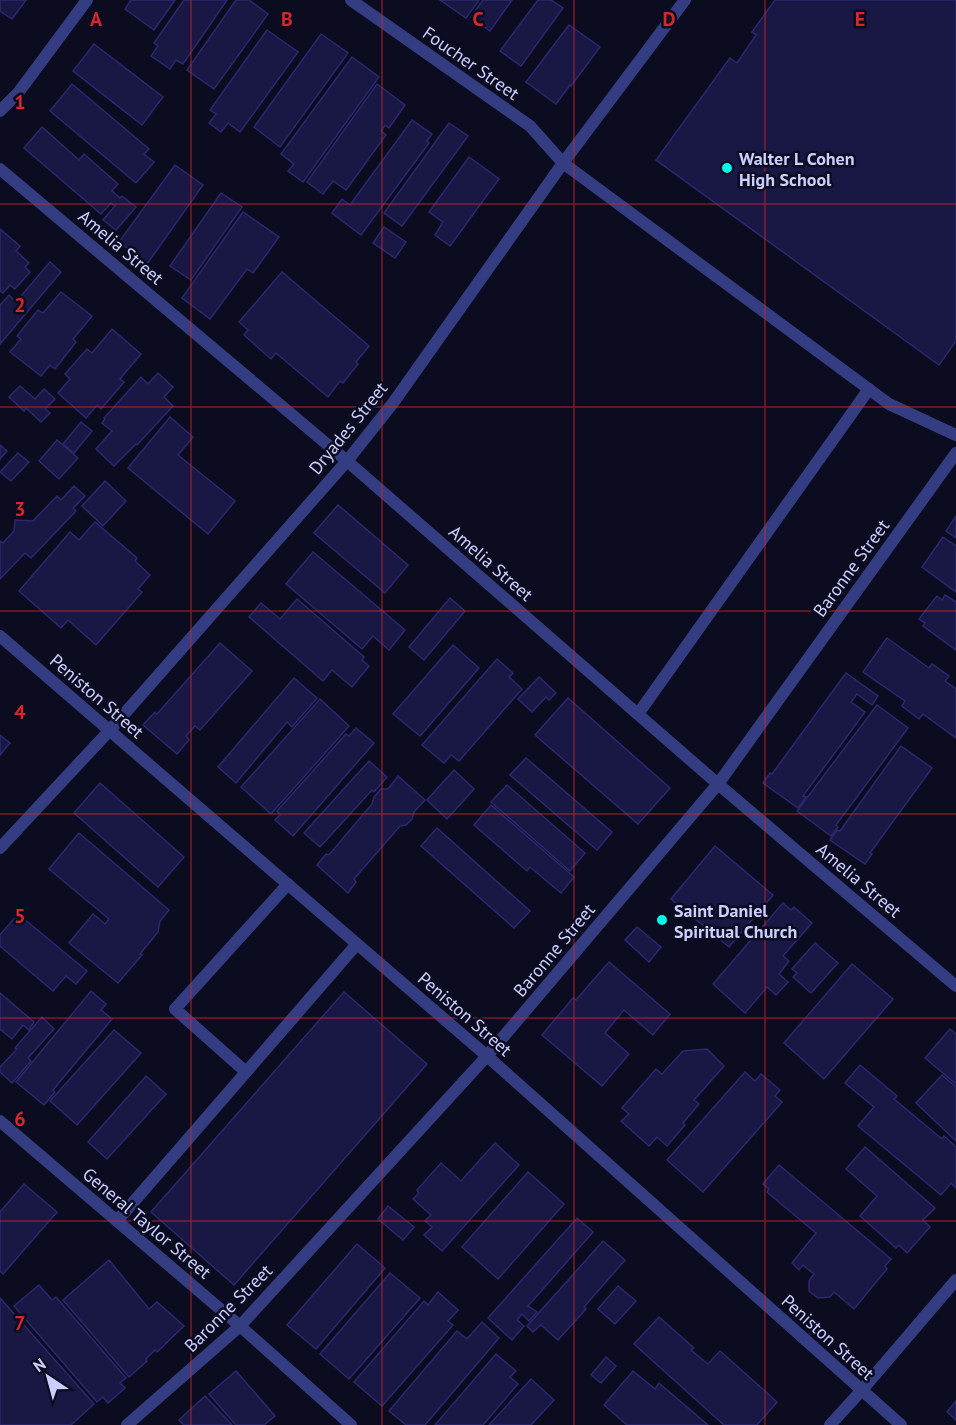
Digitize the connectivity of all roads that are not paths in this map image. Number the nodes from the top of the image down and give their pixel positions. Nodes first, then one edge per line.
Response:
1 (87, 0) edge
2 (351, 0) edge
3 (685, 0) edge
4 (0, 111) edge
5 (562, 164) junction
6 (0, 169) edge
7 (870, 389) junction
8 (956, 435) edge
9 (956, 453) edge
10 (346, 461) junction
11 (0, 636) edge
12 (638, 714) junction
13 (110, 730) junction
14 (718, 784) junction
15 (0, 848) edge
16 (288, 884) junction
17 (357, 944) junction
18 (956, 986) edge
19 (487, 1056) junction
20 (246, 1072) junction
21 (0, 1121) edge
22 (117, 1221) junction
23 (956, 1280) edge
24 (240, 1326) junction
25 (861, 1391) junction
26 (127, 1425) edge
27 (351, 1425) edge
28 (830, 1425) edge
29 (900, 1425) edge

1 - 4 street
2 - 5 street, Foucher Street
3 - 5 street, Dryades Street
5 - 7 street, Foucher Street
5 - 10 street, Dryades Street
6 - 10 street, Amelia Street
7 - 8 street, Foucher Street
7 - 12 street
9 - 14 street, Baronne Street
10 - 12 street, Amelia Street
10 - 13 street, Dryades Street
11 - 13 street, Peniston Street
12 - 14 street, Amelia Street
13 - 15 street, Dryades Street
13 - 16 street, Peniston Street
14 - 18 street, Amelia Street
14 - 19 street, Baronne Street
16 - 17 street, Peniston Street
16 - 20 street
17 - 19 street, Peniston Street
17 - 20 street
19 - 24 street, Baronne Street
19 - 25 street, Peniston Street
20 - 22 street
21 - 22 street, General Taylor Street
22 - 24 street, General Taylor Street
23 - 25 street
24 - 26 street, Baronne Street
24 - 27 street, General Taylor Street
25 - 28 street
25 - 29 street, Peniston Street

